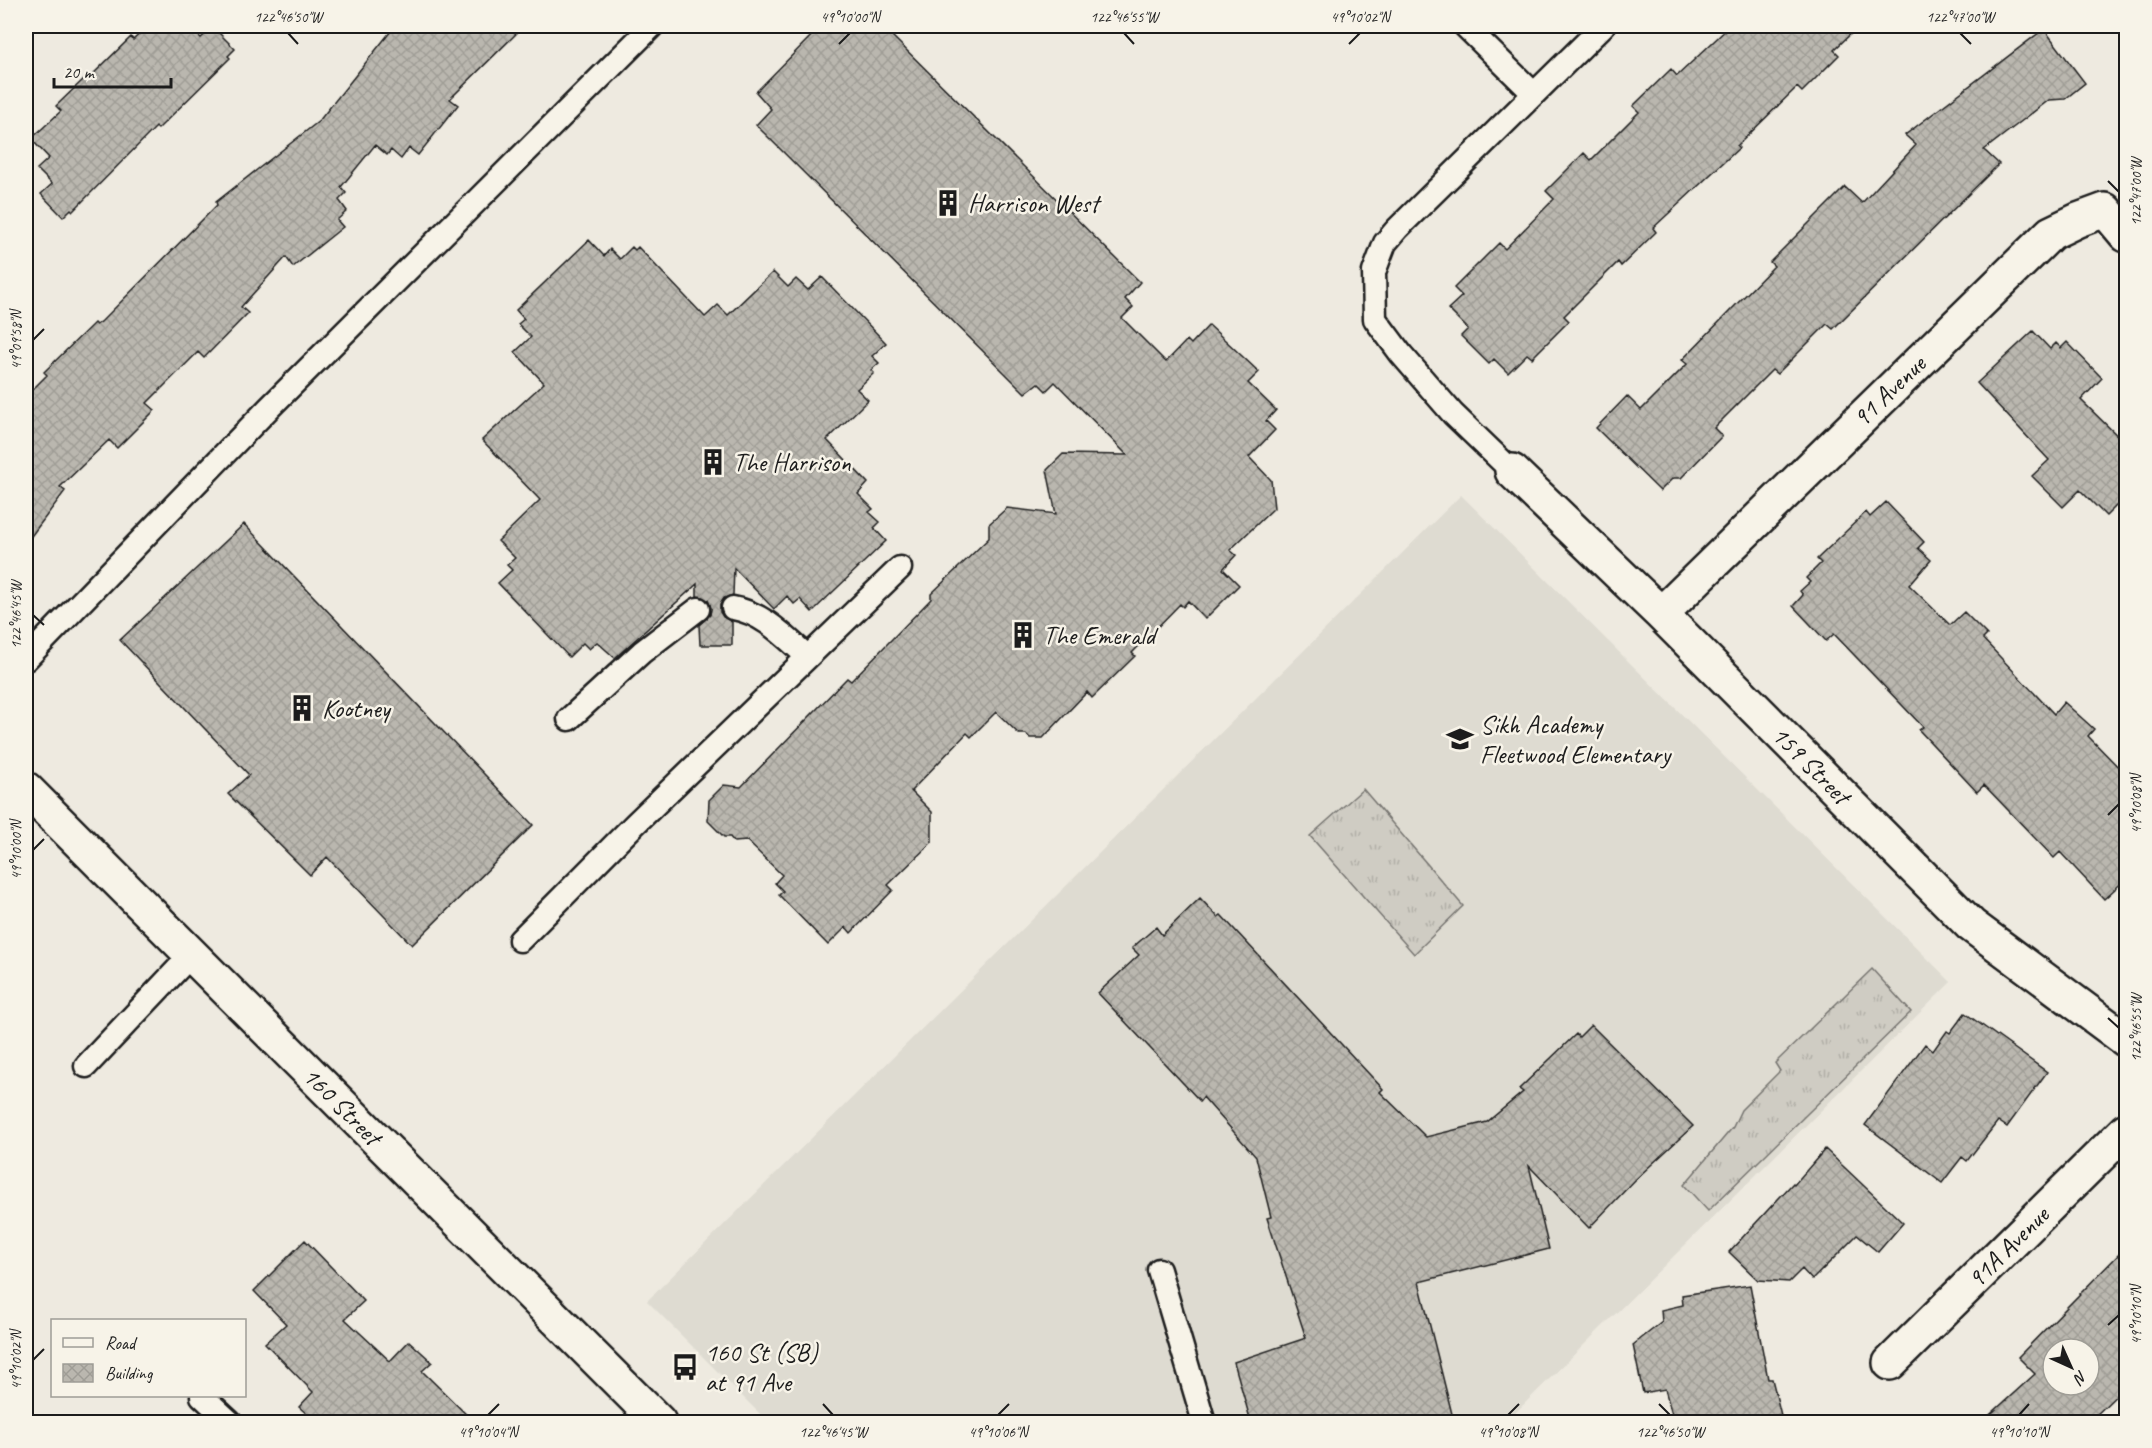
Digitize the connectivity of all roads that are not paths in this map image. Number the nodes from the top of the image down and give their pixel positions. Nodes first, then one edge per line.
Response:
1 (652, 26) edge
2 (1465, 26) edge
3 (1603, 26) edge
4 (1534, 94) junction
5 (2127, 235) edge
6 (1512, 471) joint
7 (900, 568) dead end
8 (733, 608) dead end
9 (698, 609) dead end
10 (1661, 614) junction
11 (808, 657) junction
12 (26, 659) edge
13 (569, 719) dead end
14 (26, 789) edge
15 (520, 940) dead end
16 (191, 955) junction
17 (2127, 1040) edge
18 (86, 1066) dead end
19 (2127, 1130) edge
20 (1159, 1270) dead end
21 (1890, 1363) dead end
22 (204, 1397) edge
23 (230, 1422) edge
24 (659, 1422) edge
25 (1204, 1422) edge

1 - 12 lane
2 - 4 lane
3 - 4 lane
4 - 6 lane
5 - 10 street, 91 Avenue
6 - 10 street, 159 Street
7 - 11 lane
8 - 11 lane
9 - 13 lane
10 - 17 street, 159 Street
11 - 15 lane
14 - 16 street, 160 Street
16 - 18 lane
16 - 24 street, 160 Street
19 - 21 street, 91A Avenue
20 - 25 lane
22 - 23 lane

